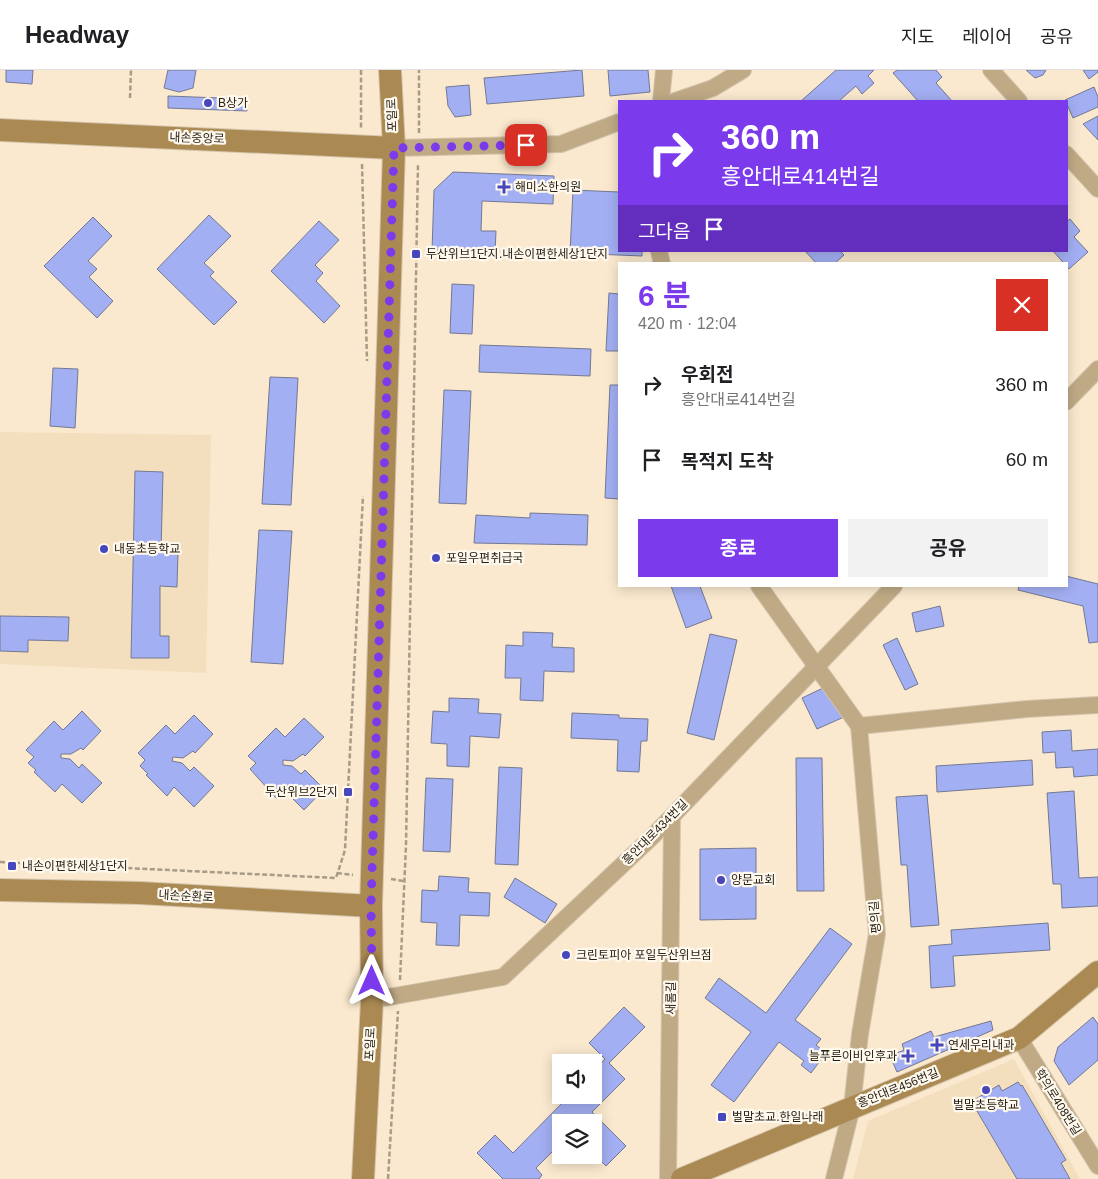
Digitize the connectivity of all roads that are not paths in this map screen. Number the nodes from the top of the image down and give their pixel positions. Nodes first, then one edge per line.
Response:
1 (390, 70) edge
2 (664, 70) edge
3 (743, 70) edge
4 (991, 70) edge
5 (661, 100) edge
6 (678, 100) edge
7 (1018, 100) edge
8 (618, 122) edge
9 (0, 130) edge
10 (394, 148) junction
11 (1068, 156) edge
12 (1098, 189) edge
13 (1098, 368) edge
14 (1068, 400) edge
15 (760, 587) edge
16 (893, 587) edge
17 (818, 667) junction
18 (1098, 705) edge
19 (859, 726) junction
20 (672, 816) junction
21 (0, 890) edge
22 (371, 906) junction
23 (1098, 972) edge
24 (372, 1000) junction
25 (1019, 1038) junction
26 (852, 1106) junction
27 (1098, 1166) edge
28 (362, 1179) edge
29 (668, 1179) edge
30 (682, 1179) edge
31 (834, 1179) edge

1 - 10 street, 포일로
2 - 5 street
3 - 6 street
4 - 7 street
8 - 10 street
9 - 10 street, 내손중앙로
10 - 22 street, 포일로
11 - 12 street
13 - 14 street
15 - 17 street, 평의길
16 - 17 street, 흥안대로434번길
17 - 19 street, 평의길
17 - 20 street, 흥안대로434번길
18 - 19 street
19 - 26 street, 평의길
20 - 24 street, 흥안대로434번길
20 - 29 street, 새롬길
21 - 22 street, 내손순환로
22 - 24 street, 포일로
23 - 25 street, 흥안대로456번길
24 - 28 street, 포일로
25 - 26 street, 흥안대로456번길
25 - 27 street, 학의로408번길
26 - 30 street, 흥안대로456번길
26 - 31 street, 평의길

